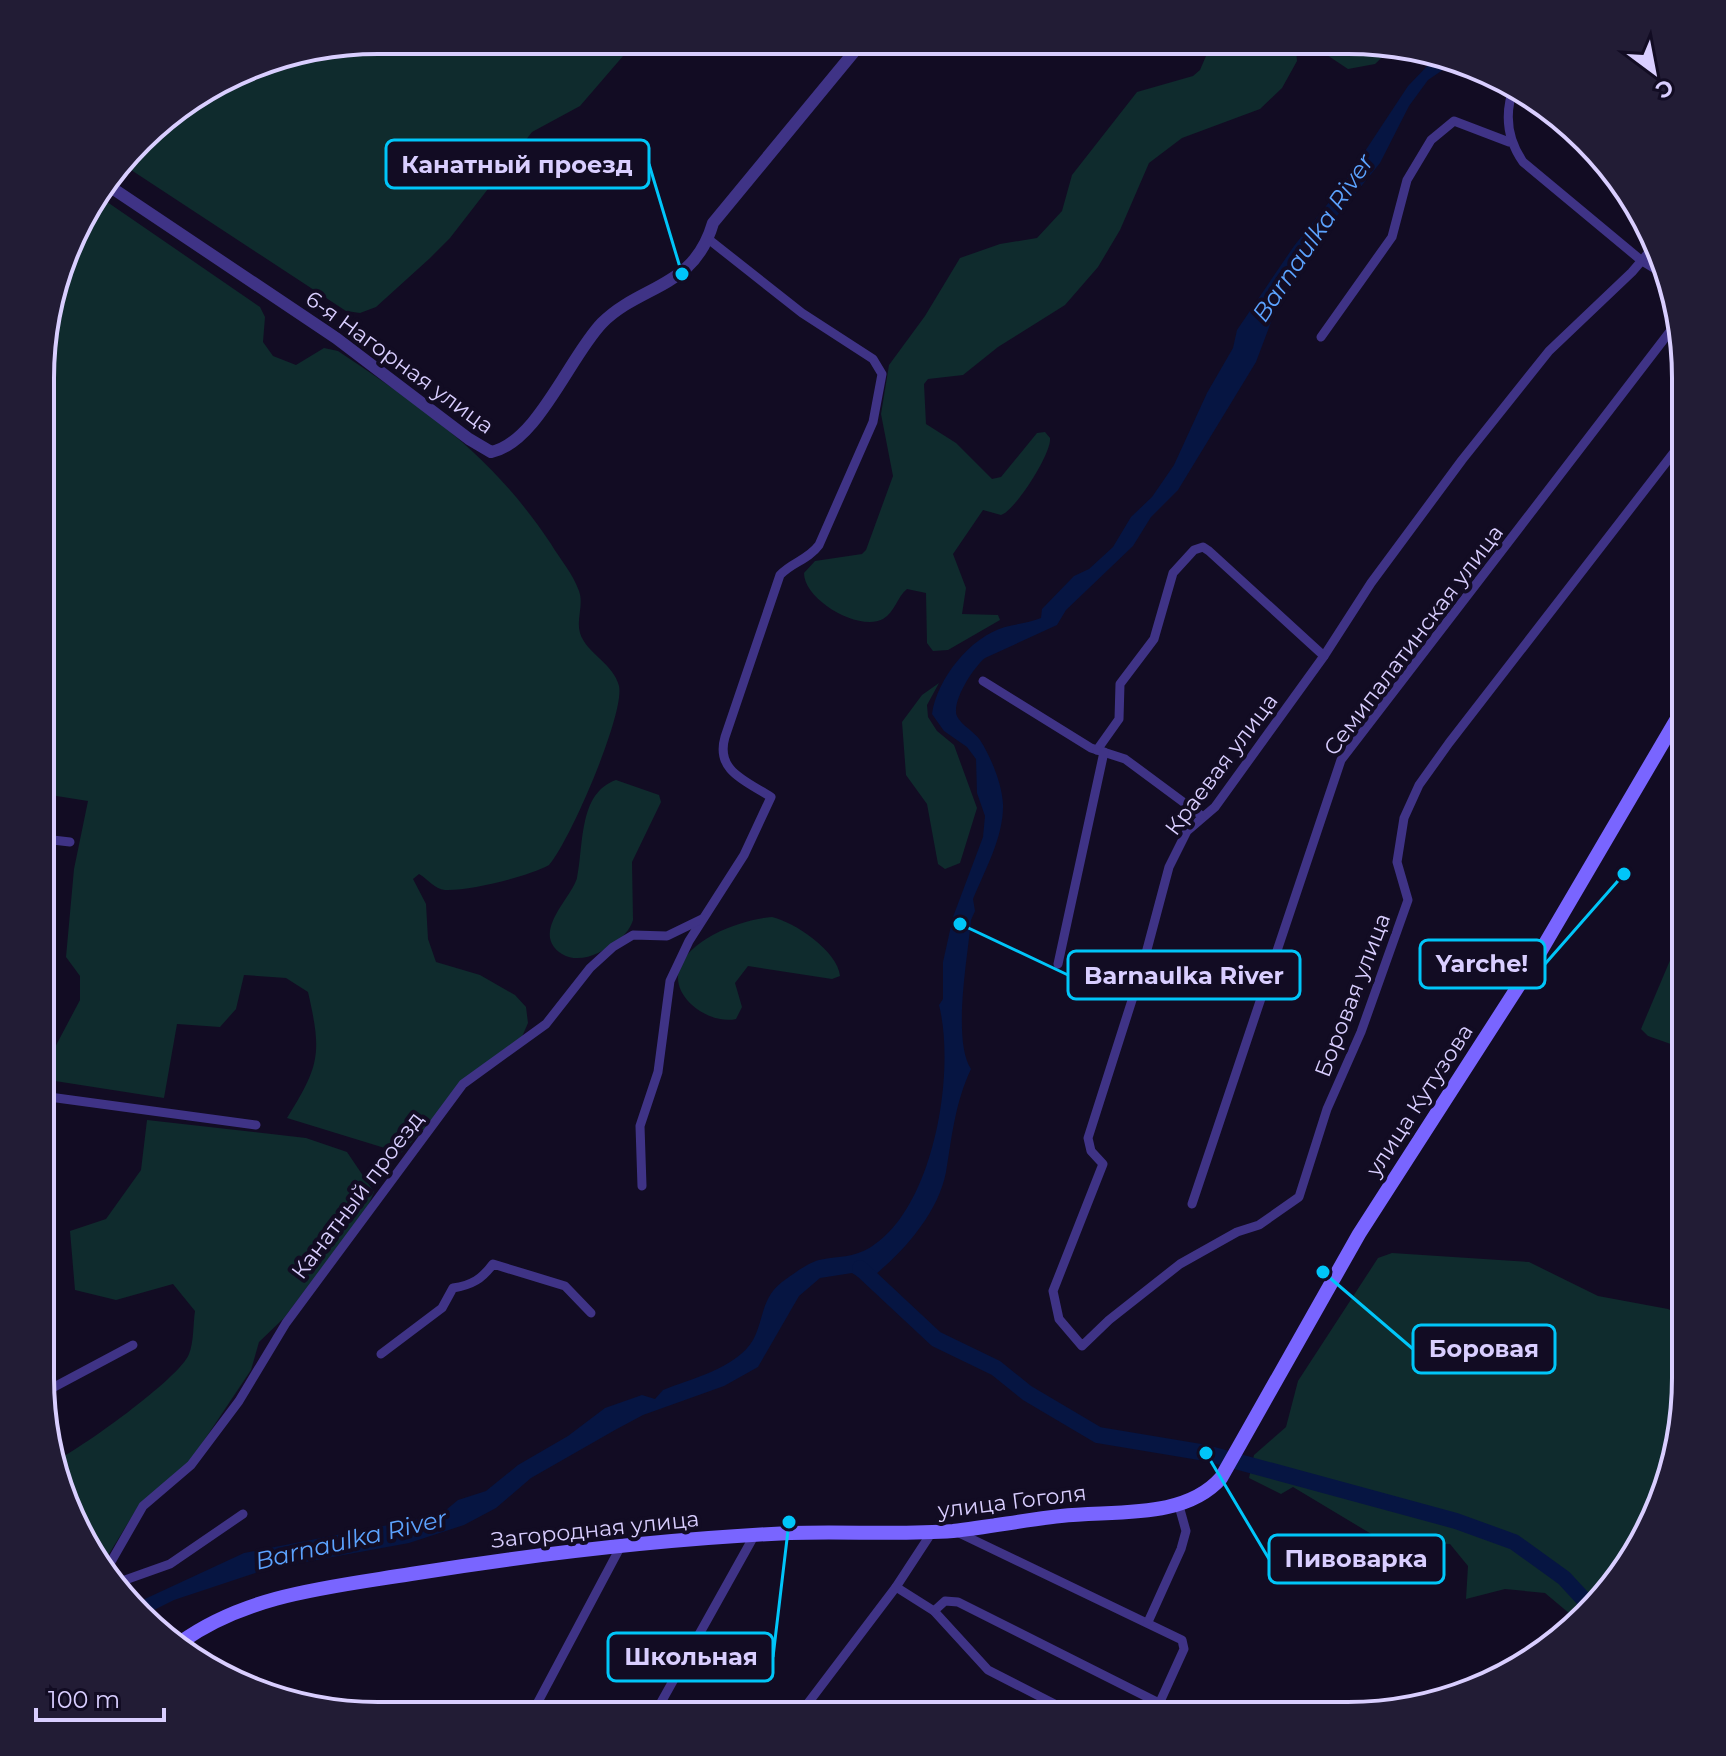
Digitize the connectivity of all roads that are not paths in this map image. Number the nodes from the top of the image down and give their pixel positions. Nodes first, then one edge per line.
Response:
1 (852, 54) edge
2 (1510, 97) edge
3 (1509, 142) junction
4 (115, 190) edge
5 (707, 238) junction
6 (1647, 255) edge
7 (1642, 261) junction
8 (1652, 267) edge
9 (1669, 333) edge
10 (1321, 337) dead end
11 (1672, 455) edge
12 (1324, 656) junction
13 (983, 681) dead end
14 (1672, 727) edge
15 (1101, 751) junction
16 (1202, 816) junction
17 (54, 840) edge
18 (70, 842) dead end
19 (704, 918) junction
20 (1058, 964) dead end
21 (54, 1098) edge
22 (256, 1125) dead end
23 (642, 1186) dead end
24 (1192, 1204) dead end
25 (591, 1313) dead end
26 (133, 1345) dead end
27 (1082, 1346) joint
28 (381, 1354) dead end
29 (54, 1387) edge
30 (1179, 1506) junction
31 (243, 1514) dead end
32 (954, 1531) junction
33 (932, 1532) junction
34 (754, 1536) junction
35 (622, 1544) junction
36 (111, 1561) edge
37 (125, 1580) edge
38 (896, 1587) junction
39 (934, 1611) junction
40 (1148, 1622) junction
41 (186, 1639) edge
42 (538, 1702) edge
43 (661, 1702) edge
44 (809, 1702) edge
45 (1051, 1702) edge
46 (1157, 1702) edge
47 (1159, 1702) edge

1 - 5 street
2 - 3 street
3 - 7 street
3 - 10 street
4 - 5 street, 6-я Нагорная улица
5 - 19 street
6 - 7 street, Краевая улица
7 - 8 street
7 - 12 street, Краевая улица
9 - 24 street, Семипалатинская улица
11 - 27 street, Боровая улица
12 - 15 street
12 - 16 street, Краевая улица
13 - 15 street
14 - 30 main road, улица Кутузова
15 - 16 street
15 - 20 street
16 - 27 street, Краевая улица
17 - 18 street
19 - 23 street
19 - 36 street, Канатный проезд
21 - 22 street
25 - 28 street
26 - 29 street
30 - 32 main road, улица Гоголя
30 - 40 street
31 - 37 street
32 - 33 main road, улица Гоголя
32 - 40 street
33 - 34 main road, Загородная улица
33 - 38 street, улица Гоголя
34 - 35 main road, Загородная улица
34 - 43 street
35 - 41 main road, Загородная улица
35 - 42 street
38 - 39 street
38 - 44 street, улица Гоголя
39 - 45 street
39 - 46 street
40 - 47 street

